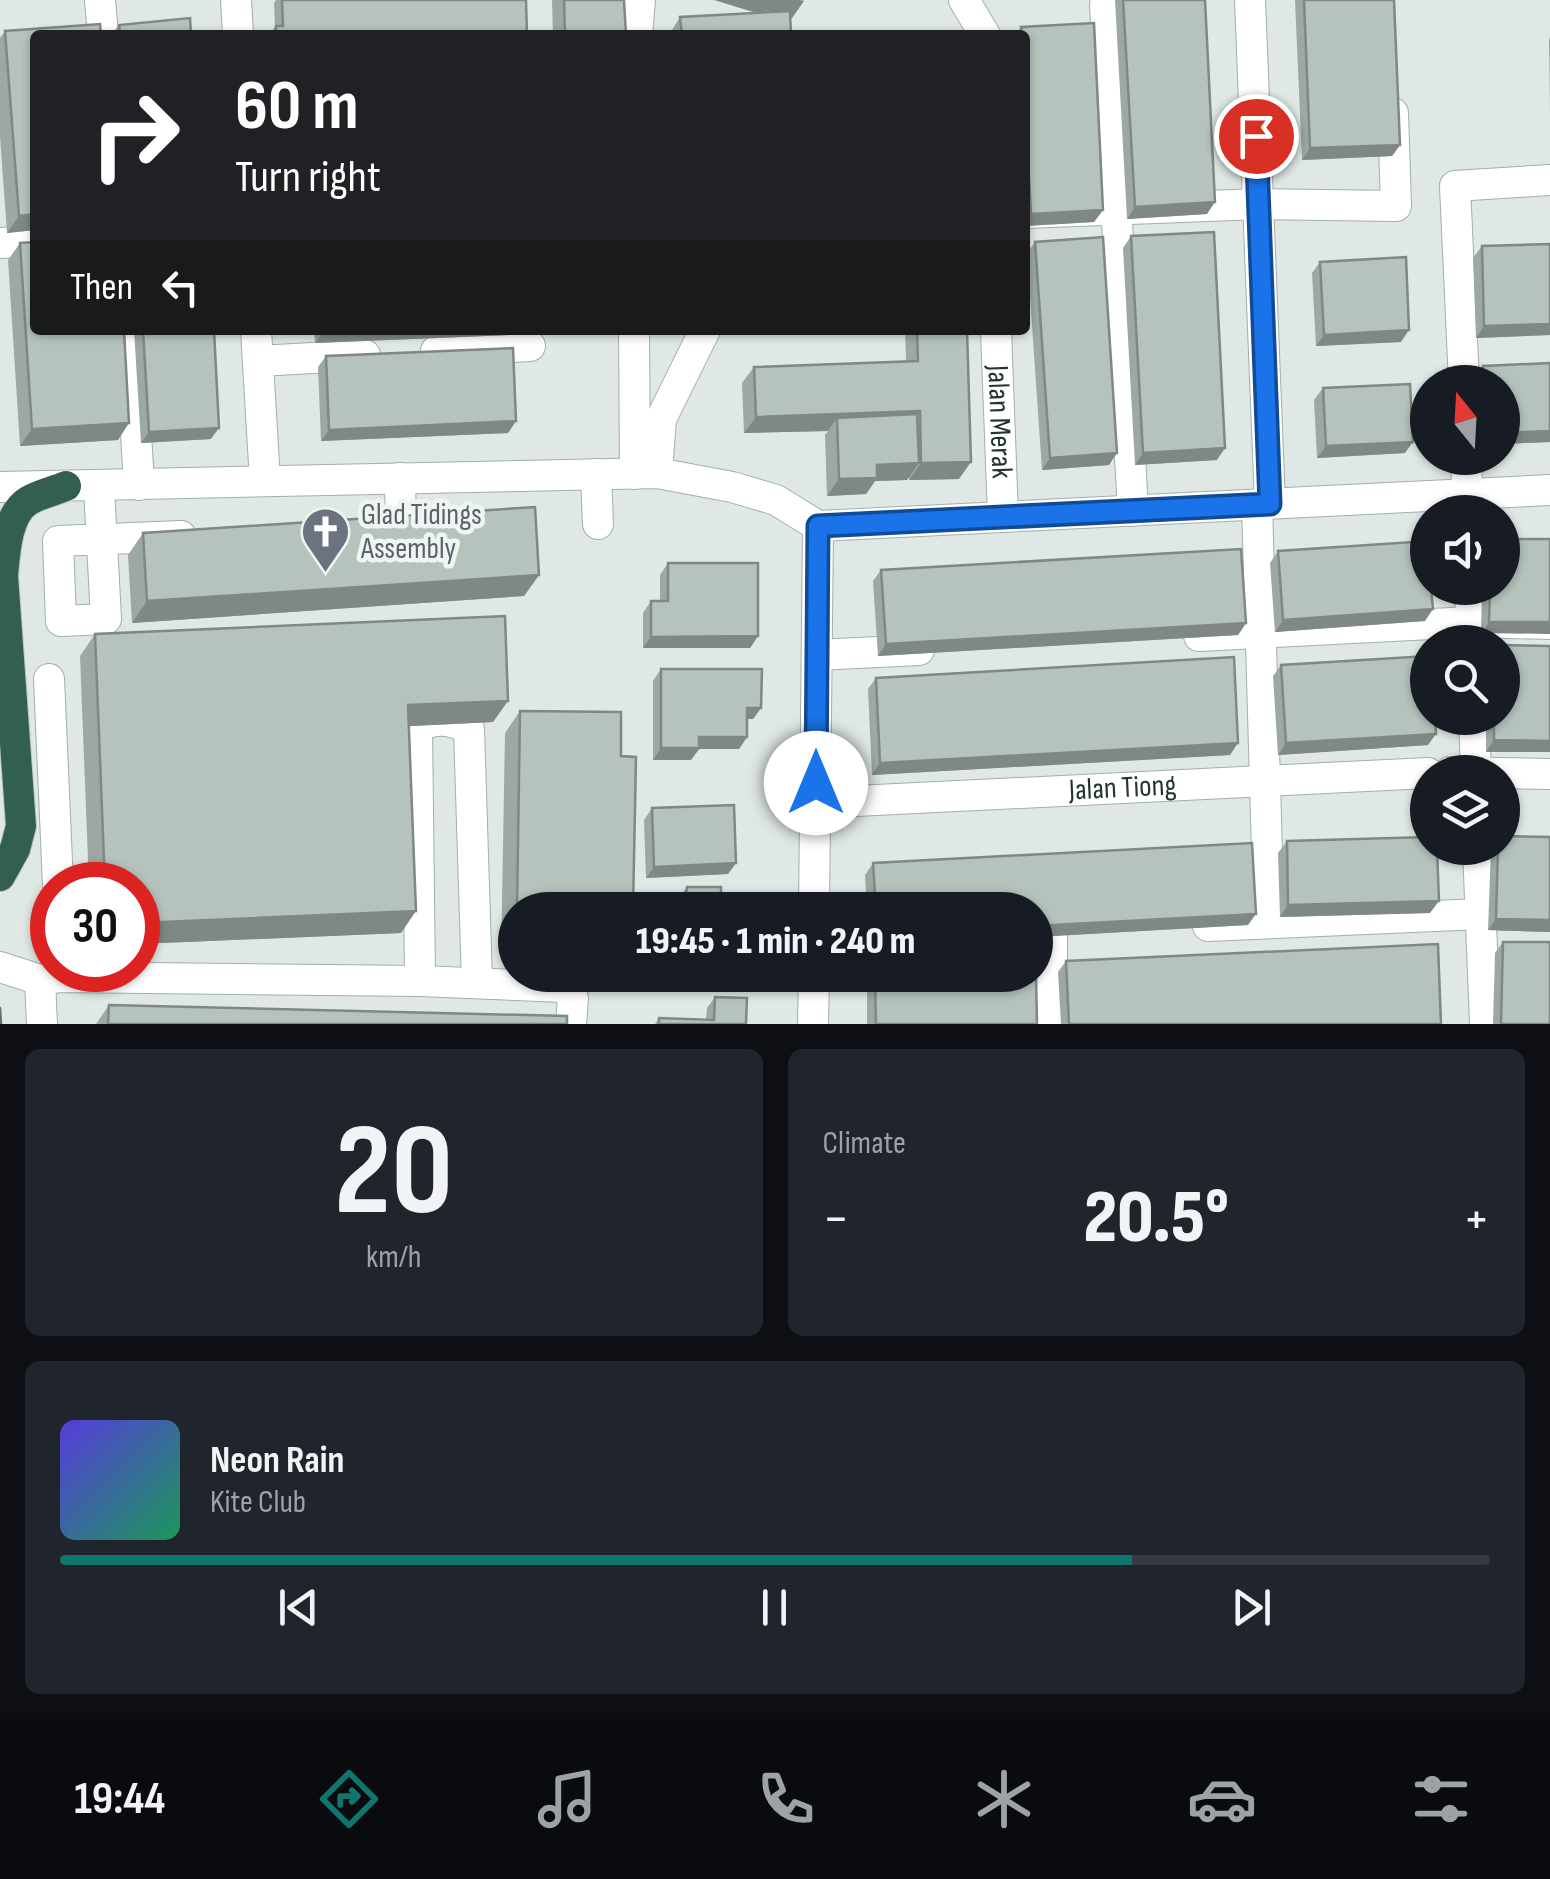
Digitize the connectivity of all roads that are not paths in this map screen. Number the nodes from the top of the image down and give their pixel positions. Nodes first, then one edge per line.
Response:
1 (100, 0) edge
2 (236, 0) edge
3 (640, 0) edge
4 (964, 0) edge
5 (1250, 0) edge
6 (1104, 4) dead end
7 (103, 30) edge
8 (238, 30) edge
9 (637, 30) edge
10 (982, 30) edge
11 (1392, 75) edge
12 (1550, 180) edge
13 (1258, 204) junction
14 (1118, 210) junction
15 (1030, 213) edge
16 (30, 240) edge
17 (0, 243) edge
18 (1497, 326) edge
19 (1462, 328) junction
20 (130, 335) edge
21 (634, 335) edge
22 (703, 335) edge
23 (996, 335) edge
24 (258, 345) edge
25 (530, 346) dead end
26 (1463, 365) edge
27 (646, 473) junction
28 (596, 474) junction
29 (0, 477) edge
30 (400, 478) junction
31 (266, 481) junction
32 (139, 484) junction
33 (66, 486) junction
34 (0, 487) edge
35 (98, 487) junction
36 (1550, 490) edge
37 (1518, 495) edge
38 (1410, 503) edge
39 (1263, 504) junction
40 (1133, 511) junction
41 (1003, 517) junction
42 (598, 524) dead end
43 (818, 526) junction
44 (341, 529) edge
45 (202, 535) edge
46 (1550, 624) edge
47 (1520, 627) edge
48 (1410, 632) edge
49 (1261, 633) junction
50 (1164, 638) edge
51 (4, 645) edge
52 (952, 648) edge
53 (817, 655) junction
54 (48, 679) dead end
55 (53, 768) junction
56 (17, 770) junction
57 (1520, 773) edge
58 (1410, 774) edge
59 (1550, 774) edge
60 (1266, 779) junction
61 (815, 803) junction
62 (57, 862) edge
63 (1479, 865) edge
64 (0, 876) edge
65 (814, 892) edge
66 (1480, 914) junction
67 (1550, 916) edge
68 (1269, 922) junction
69 (1170, 928) edge
70 (0, 968) edge
71 (30, 972) edge
72 (160, 977) edge
73 (420, 981) junction
74 (478, 982) junction
75 (50, 992) edge
76 (814, 992) edge
77 (1052, 992) edge
78 (42, 1024) edge
79 (572, 1024) edge
80 (813, 1024) edge
81 (1052, 1024) edge
82 (1485, 1024) edge

1 - 7 street
2 - 8 street
3 - 9 street
4 - 10 street
5 - 13 street
6 - 14 street
11 - 13 street
12 - 19 street
13 - 14 street
13 - 39 street
14 - 15 street
14 - 40 street
16 - 17 street
18 - 19 street
19 - 26 street
20 - 32 street
21 - 27 street
22 - 27 street
23 - 41 street, Jalan Merak
24 - 25 street
24 - 31 street
27 - 28 street
27 - 43 street
28 - 30 street
28 - 42 street
29 - 34 street
30 - 31 street
30 - 44 street
31 - 32 street
32 - 35 street
33 - 34 street
33 - 35 street
33 - 51 highway
35 - 45 street
36 - 37 street
38 - 39 street
39 - 40 street
39 - 49 street
40 - 41 street
41 - 43 street
43 - 53 street
46 - 47 street
48 - 49 street
49 - 50 street
49 - 60 street
51 - 56 highway
52 - 53 street
53 - 61 street
54 - 55 street
55 - 56 street
55 - 62 street
56 - 64 highway
57 - 59 street
58 - 60 street, Jalan Tiong
60 - 61 street, Jalan Tiong
60 - 68 street
61 - 65 street
63 - 66 street
66 - 67 street
66 - 68 street
66 - 82 street
68 - 69 street
70 - 71 street
72 - 73 street
73 - 74 street
73 - 74 street
74 - 79 street
75 - 78 street
76 - 80 street
77 - 81 street

